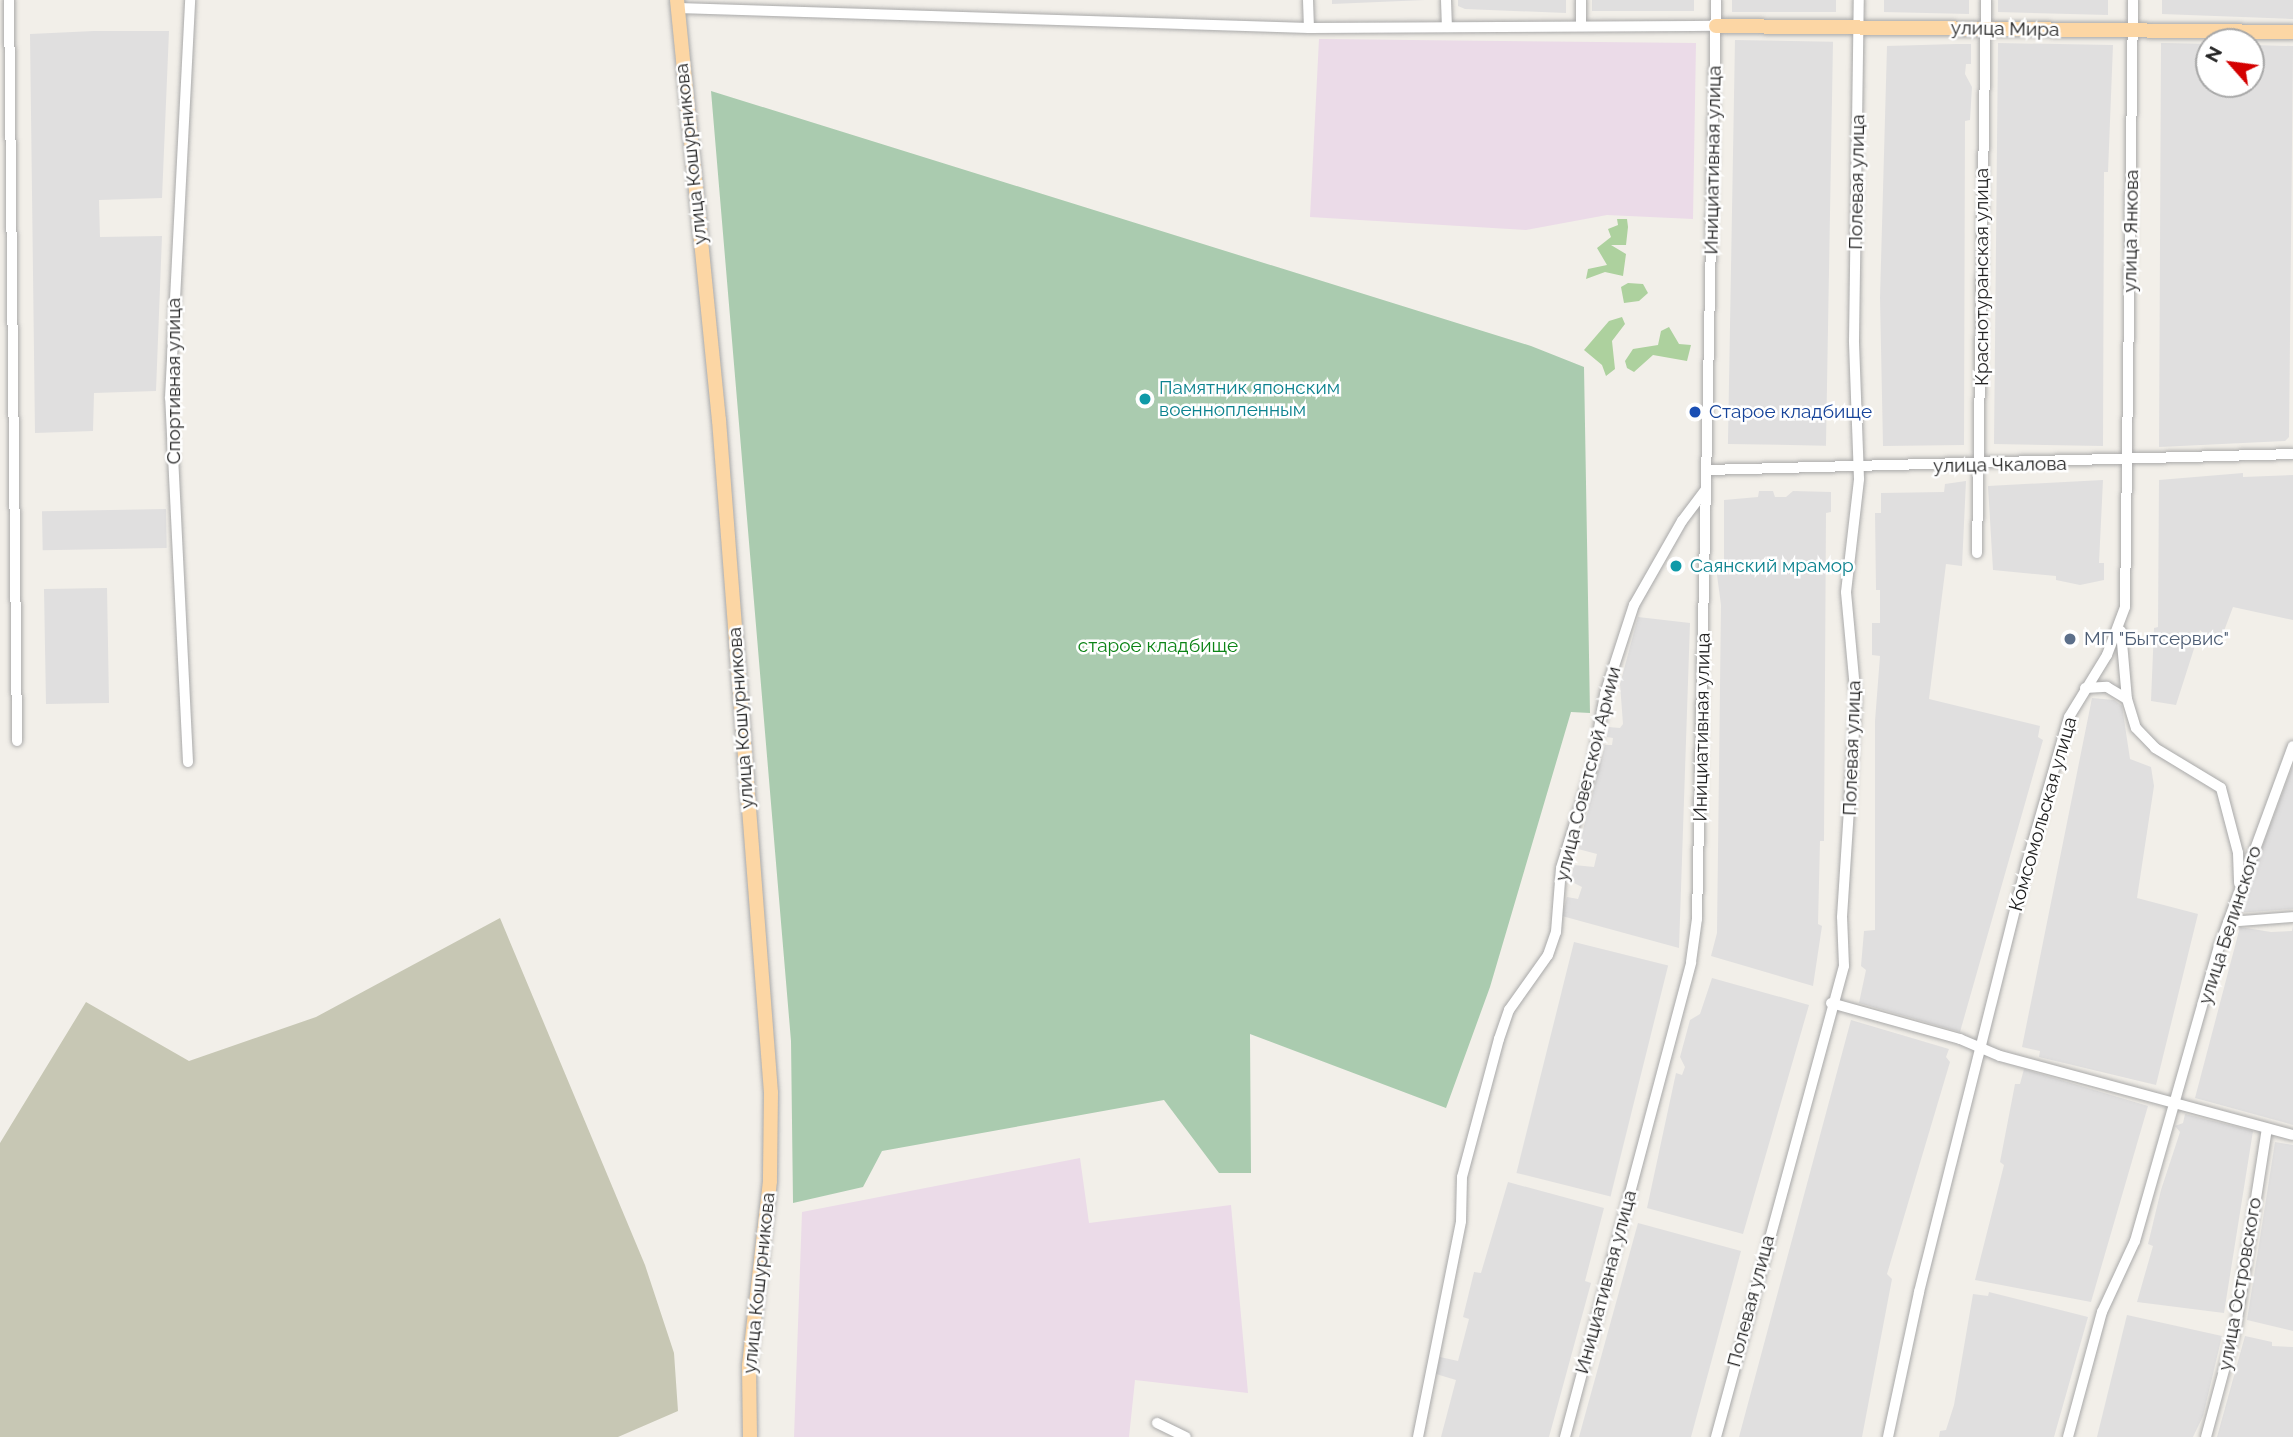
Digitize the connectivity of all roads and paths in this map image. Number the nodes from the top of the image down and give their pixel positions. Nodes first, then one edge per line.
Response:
1 (9, 0) edge
2 (190, 0) edge
3 (1308, 0) edge
4 (1446, 0) edge
5 (1581, 0) edge
6 (1716, 0) edge
7 (1859, 0) edge
8 (1986, 0) edge
9 (2133, 0) edge
10 (678, 4) edge
11 (1581, 26) junction
12 (1716, 26) junction
13 (1447, 27) junction
14 (1859, 27) junction
15 (1309, 28) junction
16 (1986, 29) junction
17 (2133, 30) junction
18 (2293, 32) edge
19 (2293, 454) edge
20 (2128, 462) junction
21 (1977, 466) junction
22 (1856, 467) junction
23 (1707, 470) junction
24 (1707, 488) junction
25 (1977, 553) dead end
26 (2121, 627) junction
27 (2085, 688) junction
28 (2127, 699) junction
29 (17, 741) dead end
30 (2293, 747) edge
31 (188, 762) dead end
32 (2239, 890) junction
33 (2293, 917) edge
34 (2228, 922) junction
35 (1831, 1003) junction
36 (1980, 1049) junction
37 (2176, 1105) junction
38 (2267, 1129) junction
39 (2293, 1135) edge
40 (1157, 1423) dead end
41 (750, 1437) edge
42 (1186, 1437) edge
43 (1418, 1437) edge
44 (1565, 1437) edge
45 (1716, 1437) edge
46 (1888, 1437) edge
47 (2068, 1437) edge
48 (2206, 1437) edge

1 - 29 street
2 - 31 street, Спортивная улица
3 - 15 street
4 - 13 street
5 - 11 street
6 - 12 street, Инициативная улица
7 - 14 street, Полевая улица
8 - 16 street, Краснотуранская улица
9 - 17 street, улица Янкова
10 - 15 street
10 - 41 main road, улица Кошурникова
11 - 12 street
11 - 13 street
12 - 14 main road, улица Мира
12 - 23 street, Инициативная улица
13 - 15 street
14 - 16 main road, улица Мира
14 - 22 street, Полевая улица
16 - 17 main road, улица Мира
16 - 21 street, Краснотуранская улица
17 - 18 main road, улица Мира
17 - 20 street, улица Янкова
19 - 20 street, улица Чкалова
20 - 21 street, улица Чкалова
20 - 26 street, Комсомольская улица
21 - 22 street, улица Чкалова
21 - 25 street, Краснотуранская улица
22 - 23 street, улица Чкалова
22 - 35 street, Полевая улица
23 - 24 street, Инициативная улица
24 - 43 street, улица Советской Армии
24 - 44 street, Инициативная улица
26 - 27 street, Комсомольская улица
26 - 28 street
27 - 28 street
27 - 36 street, Комсомольская улица
28 - 32 street
30 - 32 street, улица Белинского
32 - 34 street, улица Белинского
33 - 34 street
34 - 37 street, улица Белинского
35 - 36 street
35 - 45 street, Полевая улица
36 - 37 street
36 - 46 street, Комсомольская улица
37 - 38 street
37 - 47 street, улица Белинского
38 - 39 street
38 - 48 street, улица Островского
40 - 42 street

